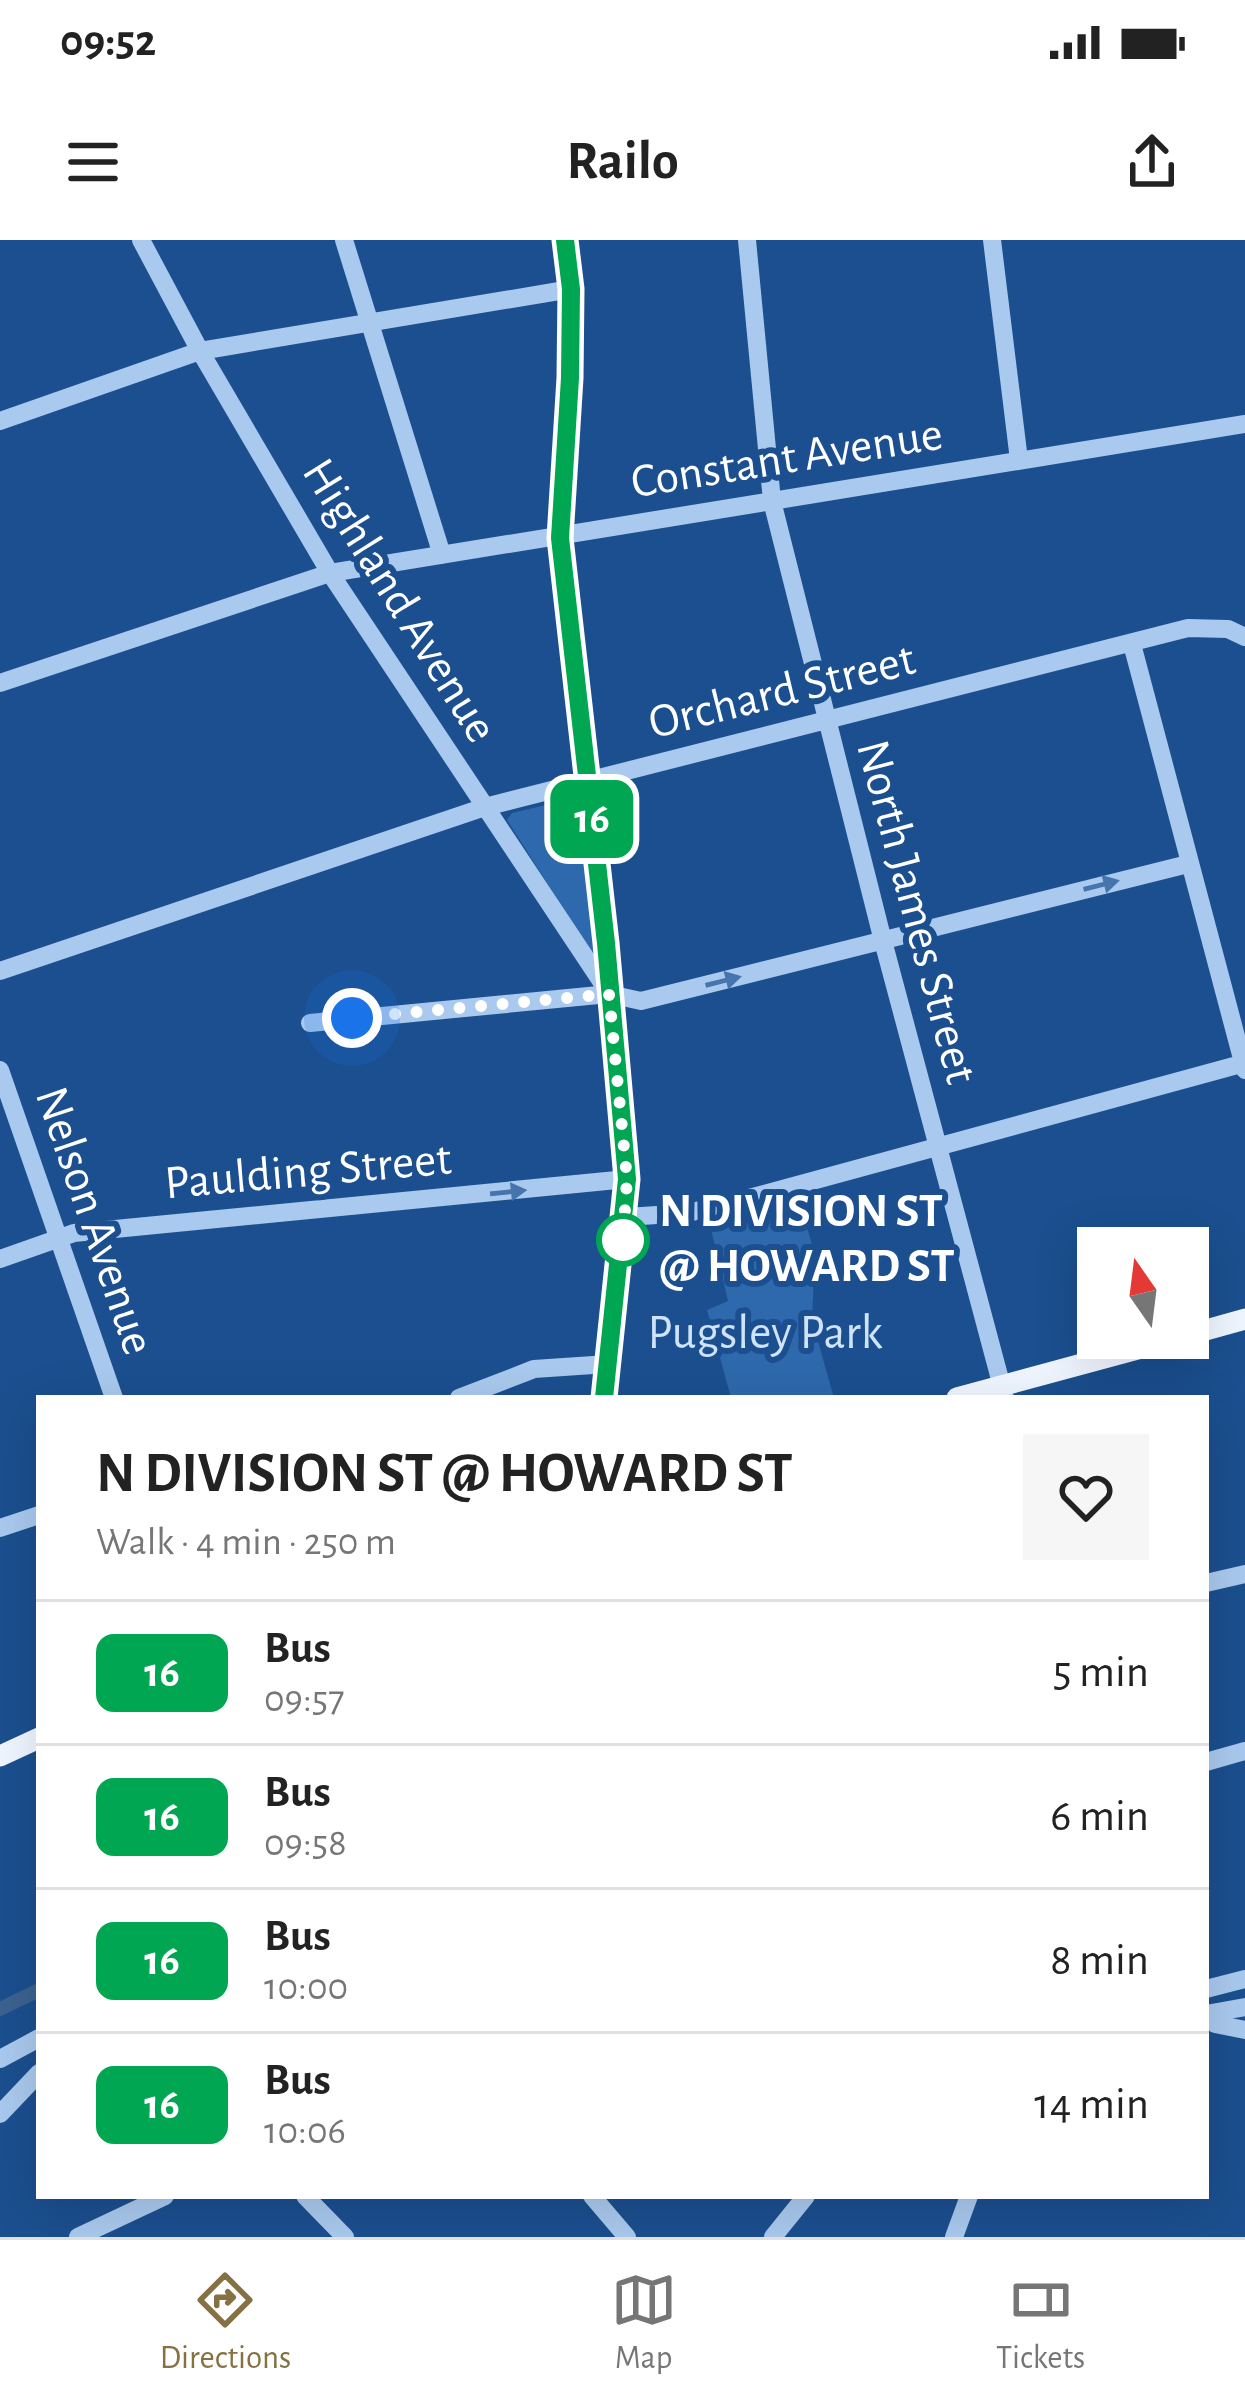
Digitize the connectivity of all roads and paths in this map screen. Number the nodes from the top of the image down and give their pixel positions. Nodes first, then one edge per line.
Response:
1 (141, 240) edge
2 (344, 240) edge
3 (565, 240) edge
4 (747, 240) edge
5 (992, 240) edge
6 (571, 289) junction
7 (370, 323) junction
8 (200, 351) junction
9 (0, 421) edge
10 (1245, 424) edge
11 (1019, 460) junction
12 (772, 501) junction
13 (560, 538) junction
14 (442, 555) junction
15 (329, 573) junction
16 (1245, 638) edge
17 (1132, 644) junction
18 (0, 683) edge
19 (826, 722) junction
20 (587, 780) junction
21 (485, 807) junction
22 (1189, 864) junction
23 (883, 941) junction
24 (0, 971) edge
25 (609, 994) junction
26 (310, 1023) dead end
27 (1244, 1065) edge
28 (0, 1070) edge
29 (937, 1146) junction
30 (627, 1179) junction
31 (626, 1217) junction
32 (58, 1238) junction
33 (0, 1258) edge
34 (1245, 1319) edge
35 (1209, 1329) edge
36 (1110, 1359) edge
37 (608, 1364) junction
38 (1003, 1392) edge
39 (113, 1395) edge
40 (467, 1395) edge
41 (604, 1395) edge
42 (36, 1516) edge
43 (0, 1528) edge
44 (1245, 1574) edge
45 (1209, 1582) edge
46 (36, 1739) edge
47 (2, 1747) edge
48 (1245, 1751) edge
49 (1209, 1761) edge
50 (1245, 1979) edge
51 (1209, 1988) edge
52 (1245, 2007) edge
53 (1209, 2013) edge
54 (1209, 2017) edge
55 (1245, 2030) edge
56 (36, 2040) edge
57 (0, 2059) edge
58 (36, 2076) edge
59 (0, 2114) edge
60 (159, 2199) edge
61 (308, 2199) edge
62 (595, 2199) edge
63 (804, 2199) edge
64 (968, 2199) edge
65 (78, 2237) edge
66 (345, 2237) edge
67 (627, 2237) edge
68 (772, 2237) edge
69 (954, 2237) edge

1 - 8 street, Highland Avenue
2 - 7 street
3 - 6 street
4 - 12 street, North James Street
5 - 11 street
6 - 7 street
6 - 13 street
7 - 8 street
7 - 14 street
8 - 9 street
8 - 15 street, Highland Avenue
10 - 11 street, Constant Avenue
11 - 12 street, Constant Avenue
12 - 13 street, Constant Avenue
12 - 19 street, North James Street
13 - 14 street, Constant Avenue
13 - 20 street
14 - 15 street, Constant Avenue
15 - 18 street, Constant Avenue
15 - 21 street, Highland Avenue
16 - 17 street, Orchard Street
17 - 19 street, Orchard Street
17 - 22 street
19 - 20 street, Orchard Street
19 - 23 street, North James Street
20 - 21 street, Orchard Street
20 - 25 street
21 - 24 street, Orchard Street
21 - 25 street, Highland Avenue
23 -> 22 street
22 - 27 street
25 -> 23 street
23 - 29 street, North James Street
25 - 26 street
25 - 30 street
27 - 29 street
28 - 32 street, Nelson Avenue
29 - 31 street
29 - 38 street, North James Street
30 - 31 street
32 -> 30 street, Paulding Street
31 - 37 street
32 - 33 street, Paulding Street
32 - 39 street, Nelson Avenue
34 - 35 main road
36 - 38 main road
37 - 40 street
37 - 41 street
42 - 43 street
44 - 45 street
46 - 47 main road
48 - 49 street
50 - 51 street
52 - 53 street
54 - 55 street
56 - 57 street
58 - 59 street
60 - 65 street
61 - 66 street
62 - 67 street
63 - 68 street
64 - 69 street

